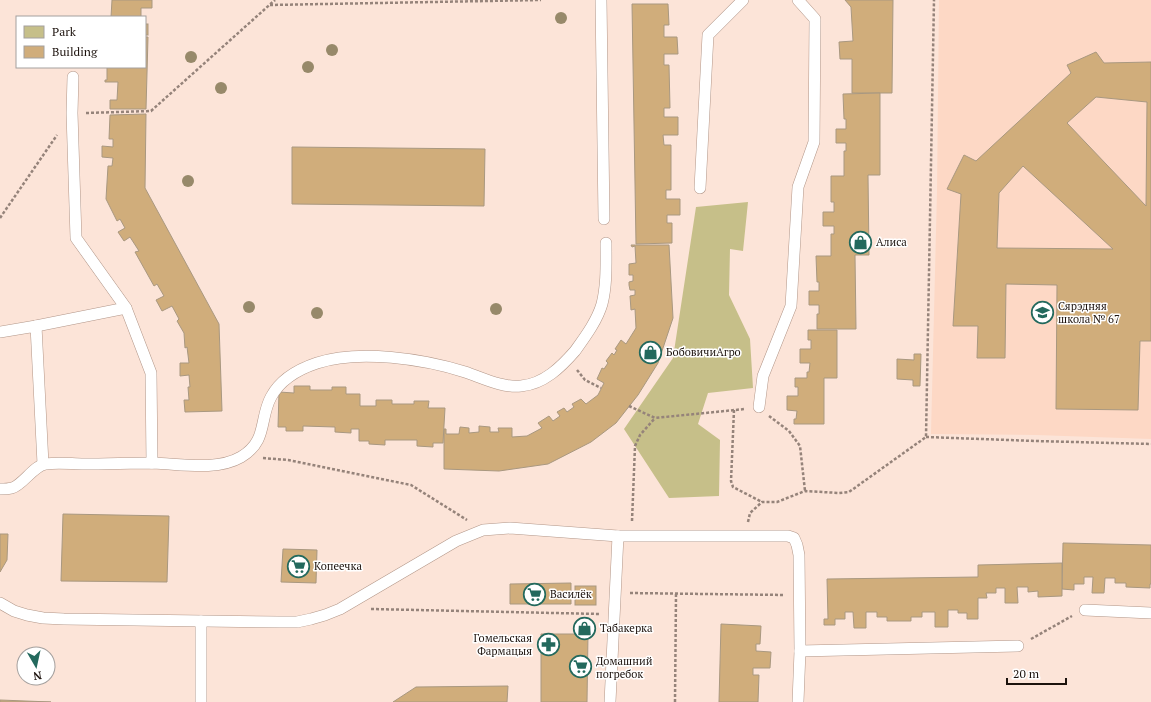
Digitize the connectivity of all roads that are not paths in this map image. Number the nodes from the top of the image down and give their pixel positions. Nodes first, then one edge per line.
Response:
1 (600, 0) edge
2 (743, 0) edge
3 (798, 0) edge
4 (73, 77) dead end
5 (700, 188) dead end
6 (604, 219) dead end
7 (606, 242) dead end
8 (126, 308) junction
9 (36, 326) junction
10 (0, 332) edge
11 (758, 407) road end
12 (152, 463) junction
13 (43, 464) junction
14 (0, 489) edge
15 (618, 536) junction
16 (0, 603) edge
17 (1085, 610) dead end
18 (1151, 613) edge
19 (201, 622) junction
20 (1018, 646) road end
21 (800, 650) junction
22 (201, 702) edge
23 (610, 702) edge
24 (798, 702) edge

1 - 6 lane
2 - 5 lane
3 - 11 lane
4 - 8 lane
7 - 12 lane
8 - 9 lane
8 - 12 lane
9 - 10 lane
9 - 13 lane
12 - 13 lane
13 - 14 lane
15 - 19 lane
15 - 21 lane
15 - 23 lane
16 - 19 lane
17 - 18 lane
19 - 22 lane
20 - 21 lane
21 - 24 lane

